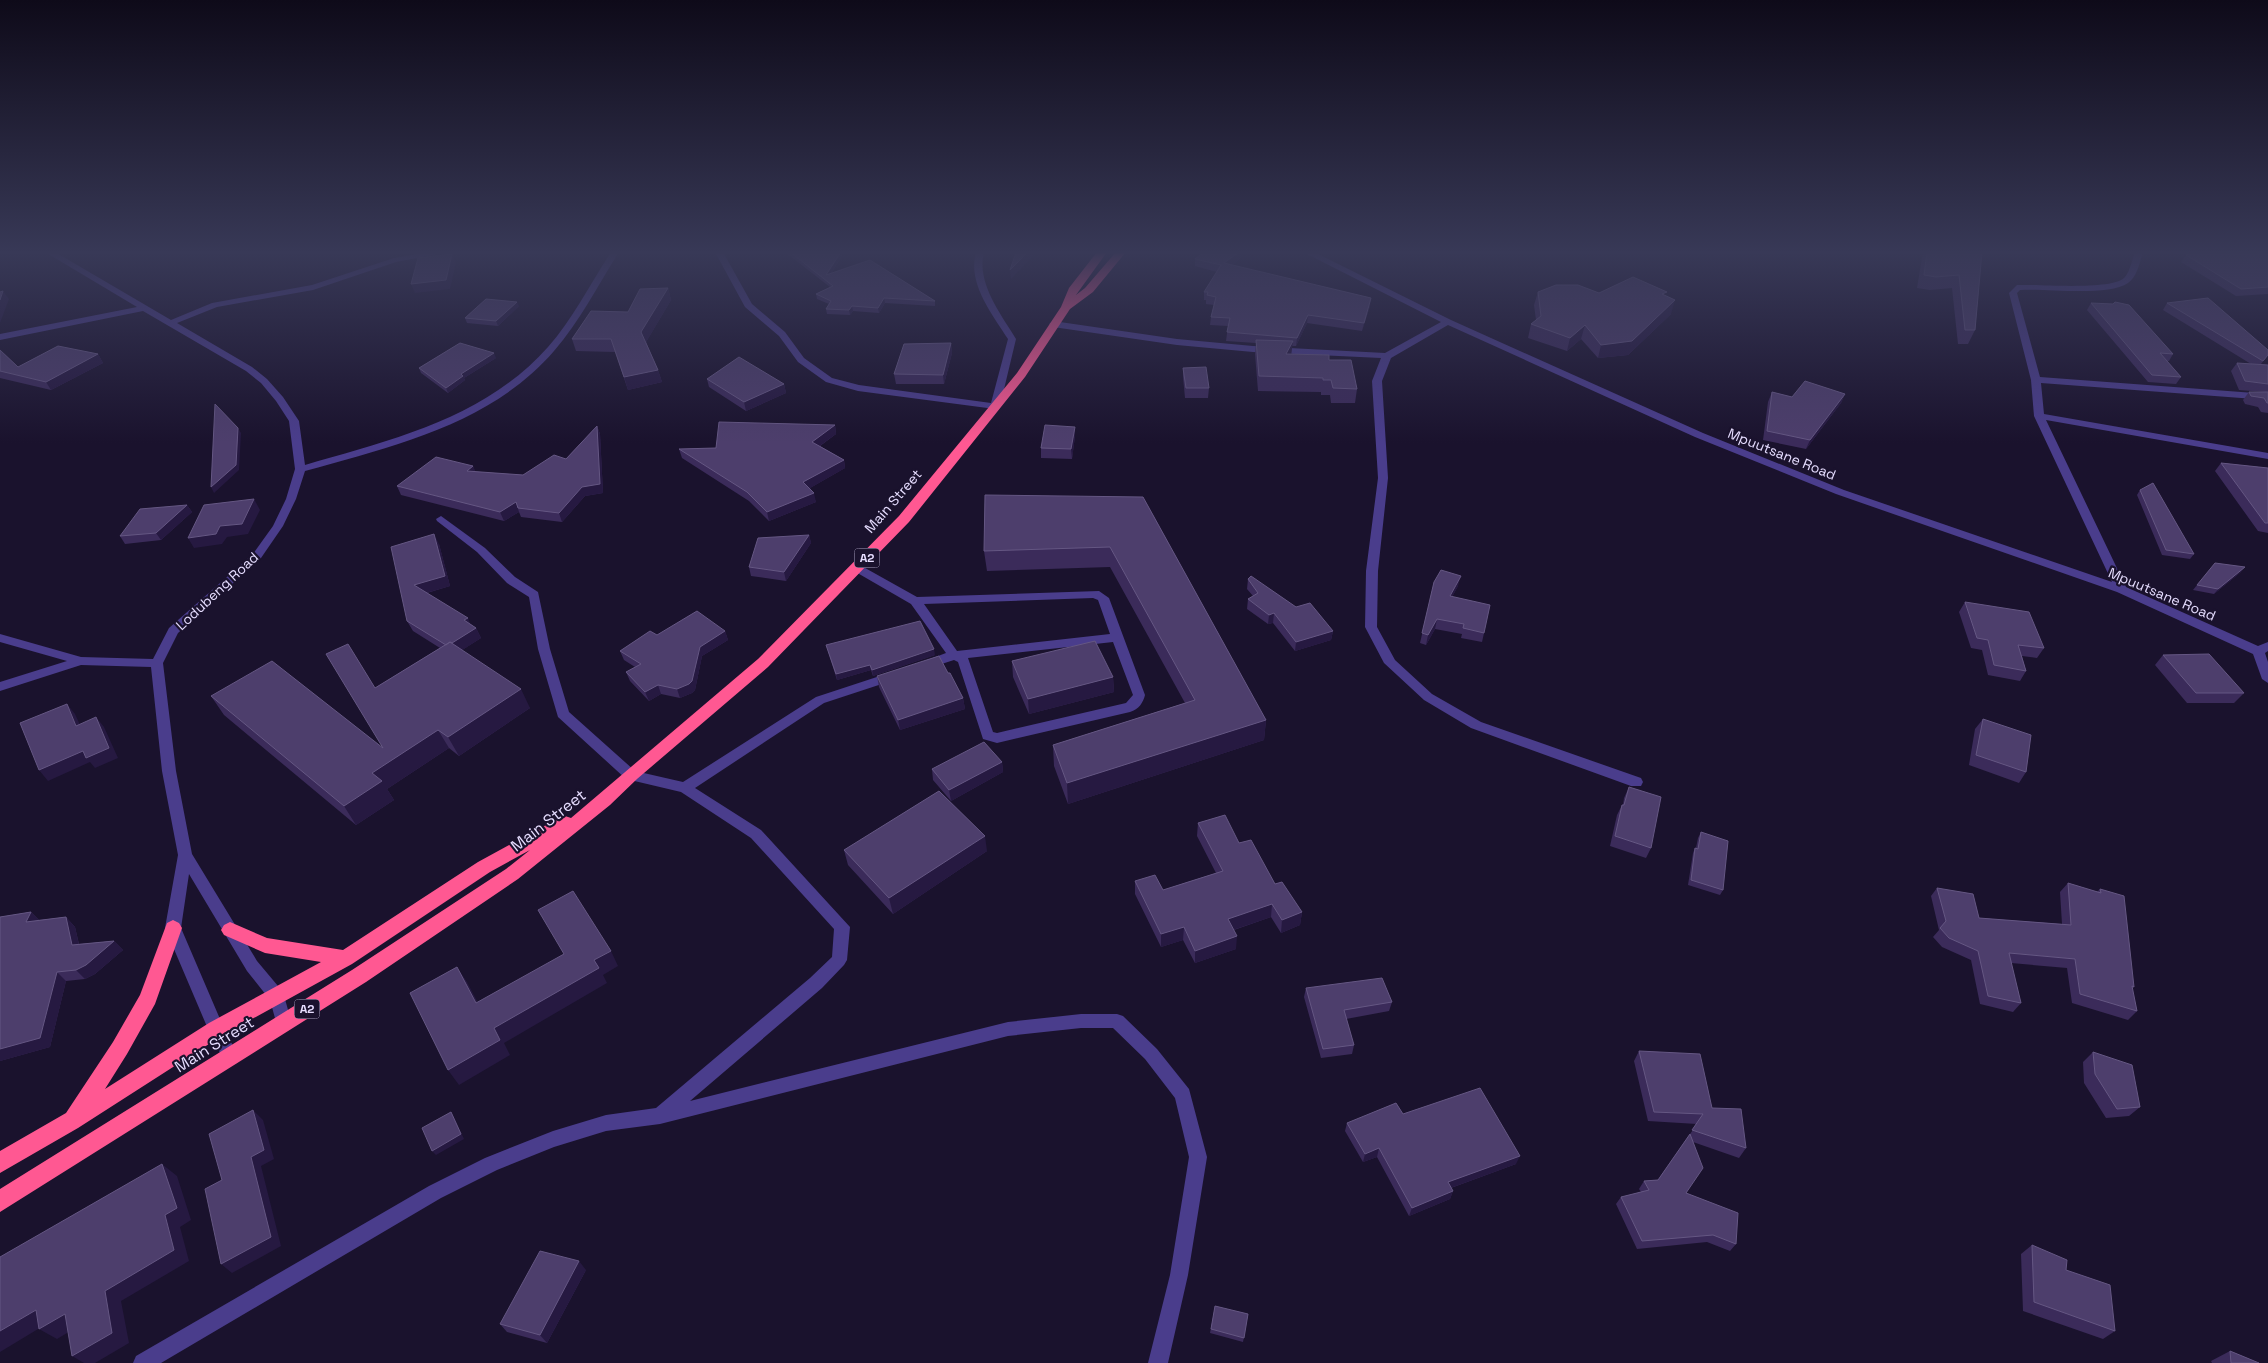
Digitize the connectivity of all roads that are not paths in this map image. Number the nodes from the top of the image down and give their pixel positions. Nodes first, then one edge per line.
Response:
1 (106, 316) edge
2 (157, 316) edge
3 (188, 316) edge
4 (575, 316) edge
5 (760, 316) edge
6 (998, 316) edge
7 (1060, 316) edge
8 (1435, 316) edge
9 (2019, 316) edge
10 (1448, 322) junction
11 (170, 323) junction
12 (1054, 324) junction
13 (0, 337) edge
14 (1387, 356) junction
15 (2036, 380) junction
16 (2268, 397) edge
17 (995, 406) junction
18 (2039, 416) junction
19 (2268, 456) edge
20 (300, 469) junction
21 (441, 519) dead end
22 (858, 568) junction
23 (2121, 589) junction
24 (916, 601) junction
25 (1118, 637) junction
26 (0, 638) edge
27 (2263, 649) edge
28 (954, 655) junction
29 (81, 661) junction
30 (157, 663) junction
31 (2268, 679) edge
32 (0, 687) edge
33 (630, 775) junction
34 (1636, 782) dead end
35 (686, 788) junction
36 (604, 801) junction
37 (185, 856) junction
38 (173, 928) junction
39 (230, 930) junction
40 (344, 958) junction
41 (277, 996) junction
42 (284, 1024) junction
43 (216, 1029) junction
44 (231, 1058) junction
45 (660, 1116) junction
46 (71, 1121) junction
47 (0, 1162) edge
48 (0, 1201) edge
49 (143, 1363) edge
50 (1158, 1363) edge

1 - 13 street
2 - 11 street, Lodubeng Road
3 - 11 street
4 - 20 street
5 - 17 street
6 - 17 street
7 - 12 highway, Main Street / A2
8 - 10 street, Mpuutsane Road
9 - 15 street
10 - 14 street
10 - 23 street, Mpuutsane Road
11 - 20 street, Lodubeng Road
12 - 14 street
12 - 17 highway, Main Street / A2
14 - 34 street
15 - 16 street
15 - 18 street
17 - 22 highway, Main Street / A2
18 - 19 street
18 - 23 street
20 - 30 street, Lodubeng Road
21 - 33 street
22 - 24 street
22 - 33 highway, Main Street / A2
23 - 27 street, Mpuutsane Road
24 - 25 street
24 - 28 street
25 - 28 street
25 - 28 street
26 - 29 street
27 - 31 street
28 - 35 street
29 - 30 street
29 - 32 street
30 - 37 street
33 - 35 street
33 - 36 highway, A2
35 - 45 street
36 - 40 highway, Main Street / A2
36 - 42 highway, Main Street / A2
37 - 38 street
37 - 39 street
38 - 43 street
38 - 46 highway
39 - 40 highway
39 - 41 street
40 - 41 highway, Main Street / A2
41 - 42 street
41 - 43 highway, Main Street / A2
42 - 44 highway, Main Street / A2
43 - 44 street
43 - 46 highway, Main Street / A2
44 - 48 highway, Main Street / A2
45 - 49 street
45 - 50 street
46 - 47 highway, Main Street / A2

